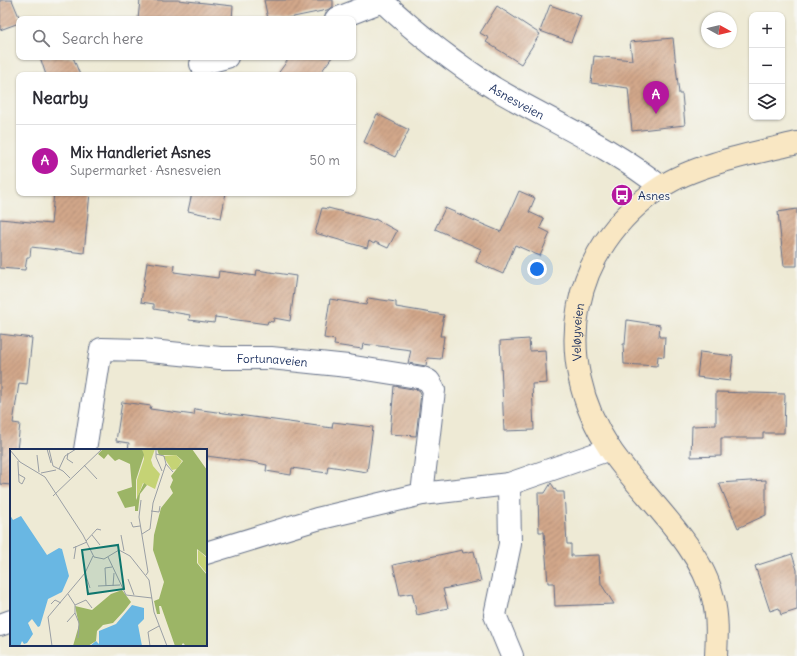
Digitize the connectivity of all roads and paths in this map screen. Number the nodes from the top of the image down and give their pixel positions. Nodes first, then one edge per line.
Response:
1 (381, 0) edge
2 (343, 16) edge
3 (215, 60) edge
4 (201, 64) dead end
5 (797, 142) edge
6 (661, 187) junction
7 (85, 449) edge
8 (610, 449) junction
9 (509, 484) junction
10 (422, 494) junction
11 (207, 553) edge
12 (10, 620) edge
13 (0, 625) edge
14 (512, 656) edge
15 (716, 656) edge

1 - 2 street, Asnesveien
1 - 6 street, Asnesveien
3 - 4 street
5 - 6 main road, Veløyveien
6 - 8 main road, Veløyveien
7 - 10 street, Fortunaveien
8 - 9 street
8 - 15 main road, Veløyveien
9 - 10 street
9 - 14 street
10 - 11 street
12 - 13 street

